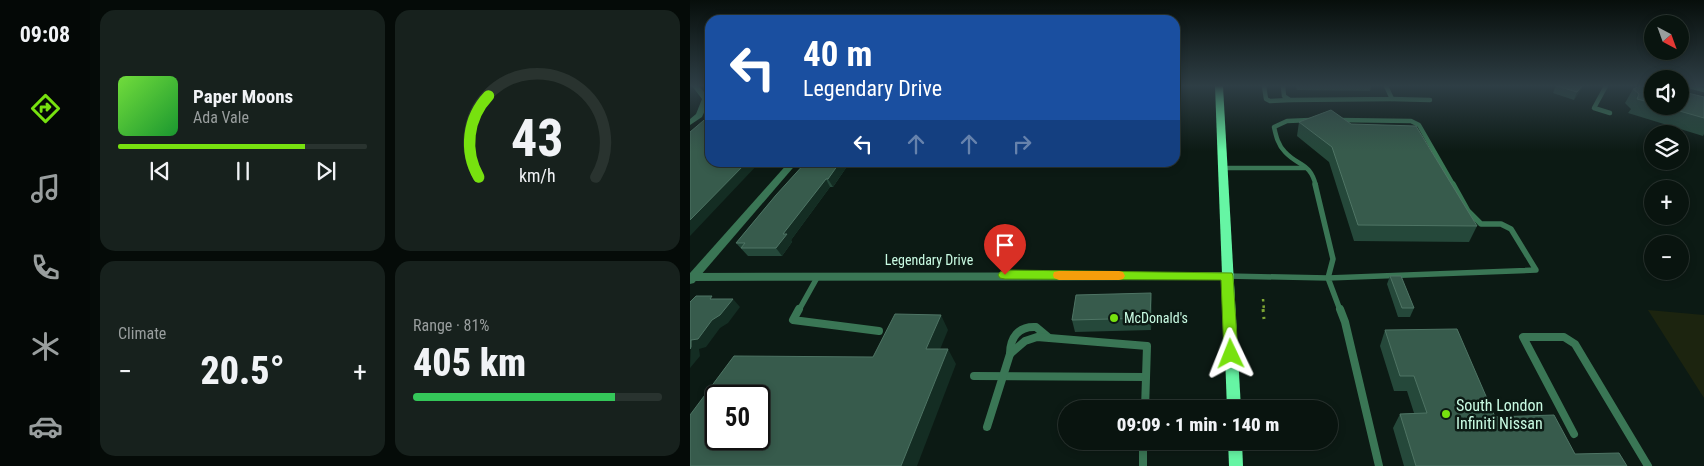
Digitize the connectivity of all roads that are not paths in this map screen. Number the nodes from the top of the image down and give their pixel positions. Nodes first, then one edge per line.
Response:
1 (702, 108) edge
2 (1219, 108) edge
3 (1594, 108) edge
4 (1610, 113) dead end
5 (1322, 120) edge
6 (1332, 120) edge
7 (690, 122) edge
8 (790, 167) edge
9 (1222, 168) junction
10 (1307, 168) junction
11 (818, 276) junction
12 (1227, 276) junction
13 (691, 278) edge
14 (1328, 278) junction
15 (879, 331) dead end
16 (1048, 337) junction
17 (1010, 354) junction
18 (974, 376) dead end
19 (1003, 376) junction
20 (1146, 377) junction
21 (1145, 400) edge
22 (1234, 400) edge
23 (987, 427) dead end
24 (1574, 434) dead end
25 (1143, 450) edge
26 (1235, 450) edge
27 (1142, 466) edge
28 (1236, 466) edge
29 (1379, 466) edge
30 (1648, 466) edge

1 - 7 street
2 - 9 main road
3 - 4 lane
5 - 10 lane
6 - 14 lane
8 - 13 street
9 - 10 lane
9 - 12 main road
10 - 14 lane
11 - 12 street, Legendary Drive
11 - 13 street, Legendary Drive
11 - 15 lane
12 - 14 lane
12 - 22 main road
14 - 29 lane
16 - 17 lane
16 - 17 lane
16 - 20 lane
17 - 19 lane
18 - 19 lane
19 - 20 lane
19 - 23 lane
20 - 21 lane
24 - 30 lane
25 - 27 lane
26 - 28 main road

